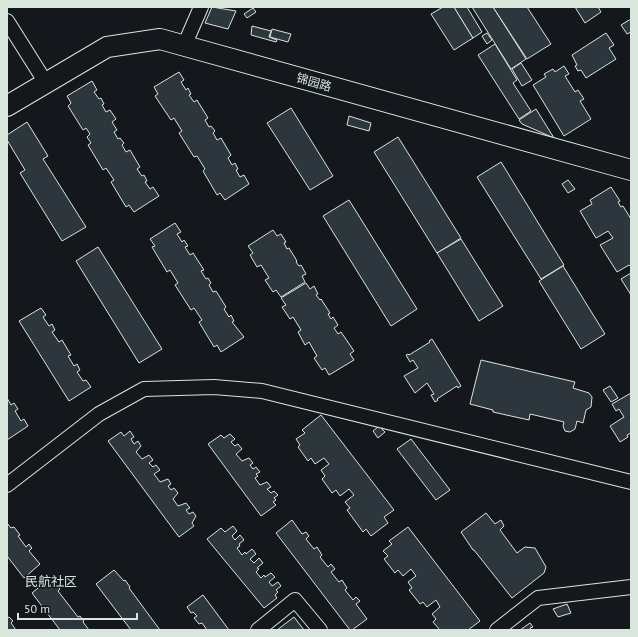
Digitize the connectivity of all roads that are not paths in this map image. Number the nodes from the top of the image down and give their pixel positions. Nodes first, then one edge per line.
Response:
1 (201, 7) edge
2 (7, 20) edge
3 (184, 46) junction
4 (46, 83) junction
5 (7, 106) edge
6 (631, 170) edge
7 (631, 482) edge
8 (7, 485) edge
9 (631, 587) edge
10 (258, 630) edge
11 (320, 630) edge
12 (497, 630) edge

1 - 3 street
2 - 4 street
3 - 4 street, 锦园路
3 - 6 street, 锦园路
4 - 5 street, 锦园路
7 - 8 street
9 - 12 street
10 - 11 street

